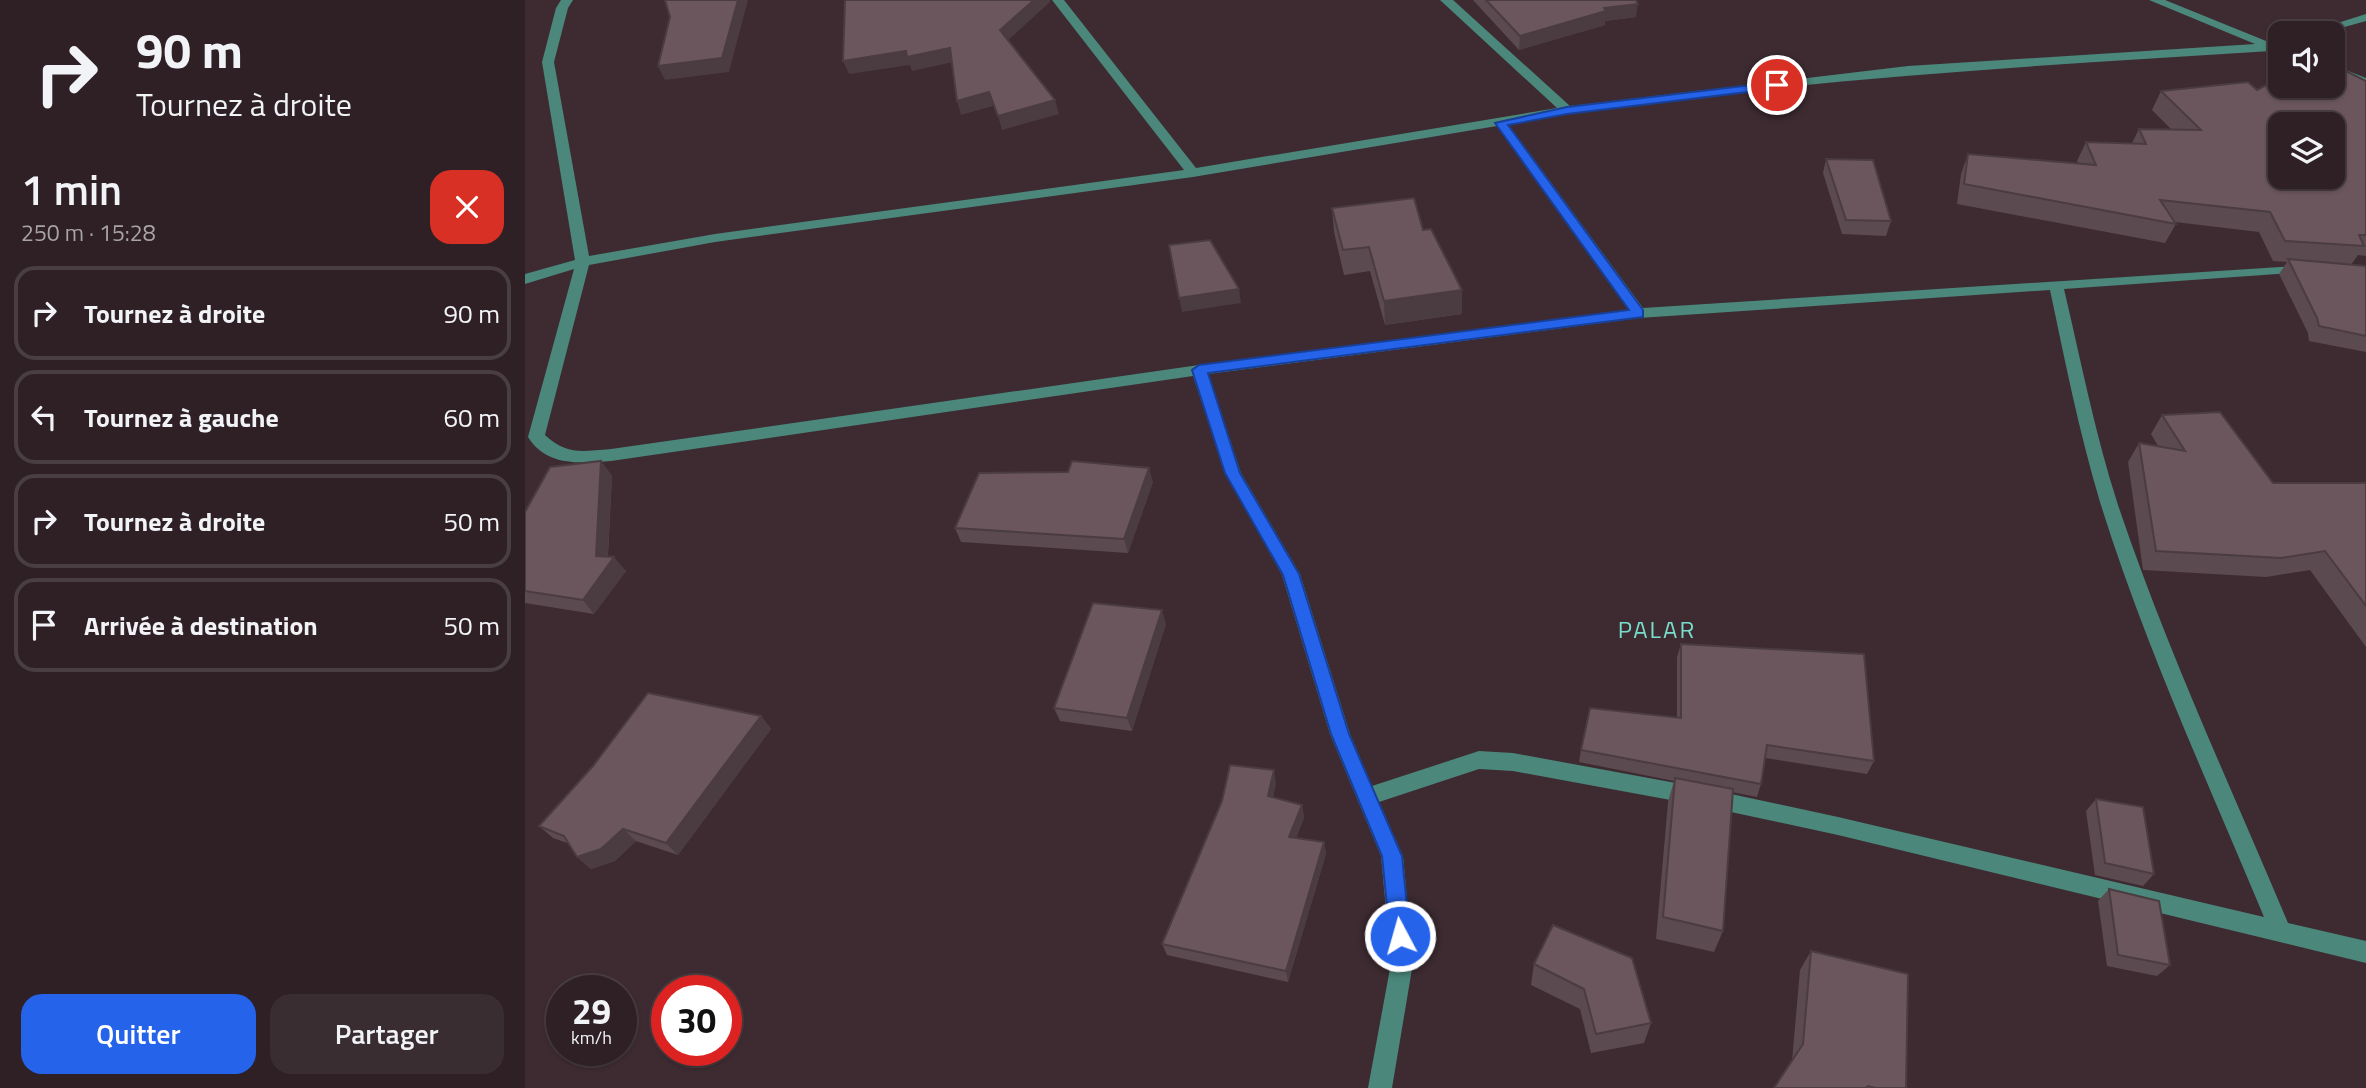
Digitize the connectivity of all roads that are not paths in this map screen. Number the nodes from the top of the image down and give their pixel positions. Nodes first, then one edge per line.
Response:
1 (568, 0) edge
2 (1058, 0) edge
3 (1446, 0) edge
4 (2155, 0) edge
5 (2366, 17) edge
6 (2345, 23) edge
7 (2268, 44) edge
8 (2268, 48) edge
9 (2345, 74) edge
10 (2366, 82) edge
11 (1567, 110) junction
12 (1500, 123) junction
13 (1193, 173) junction
14 (583, 262) junction
15 (2314, 268) edge
16 (525, 279) edge
17 (2056, 286) junction
18 (1639, 313) junction
19 (1199, 370) junction
20 (1367, 797) junction
21 (2282, 934) junction
22 (2366, 952) edge
23 (1380, 1088) edge

1 - 14 street
2 - 13 street
3 - 11 street
4 - 7 street
5 - 6 street
8 - 11 street
9 - 10 street
11 - 12 street
12 - 13 street
12 - 18 street
13 - 14 street
14 - 16 street
14 - 19 street
15 - 17 street
17 - 18 street
17 - 21 street
18 - 19 street
19 - 20 street
20 - 21 street
20 - 23 street
21 - 22 street

